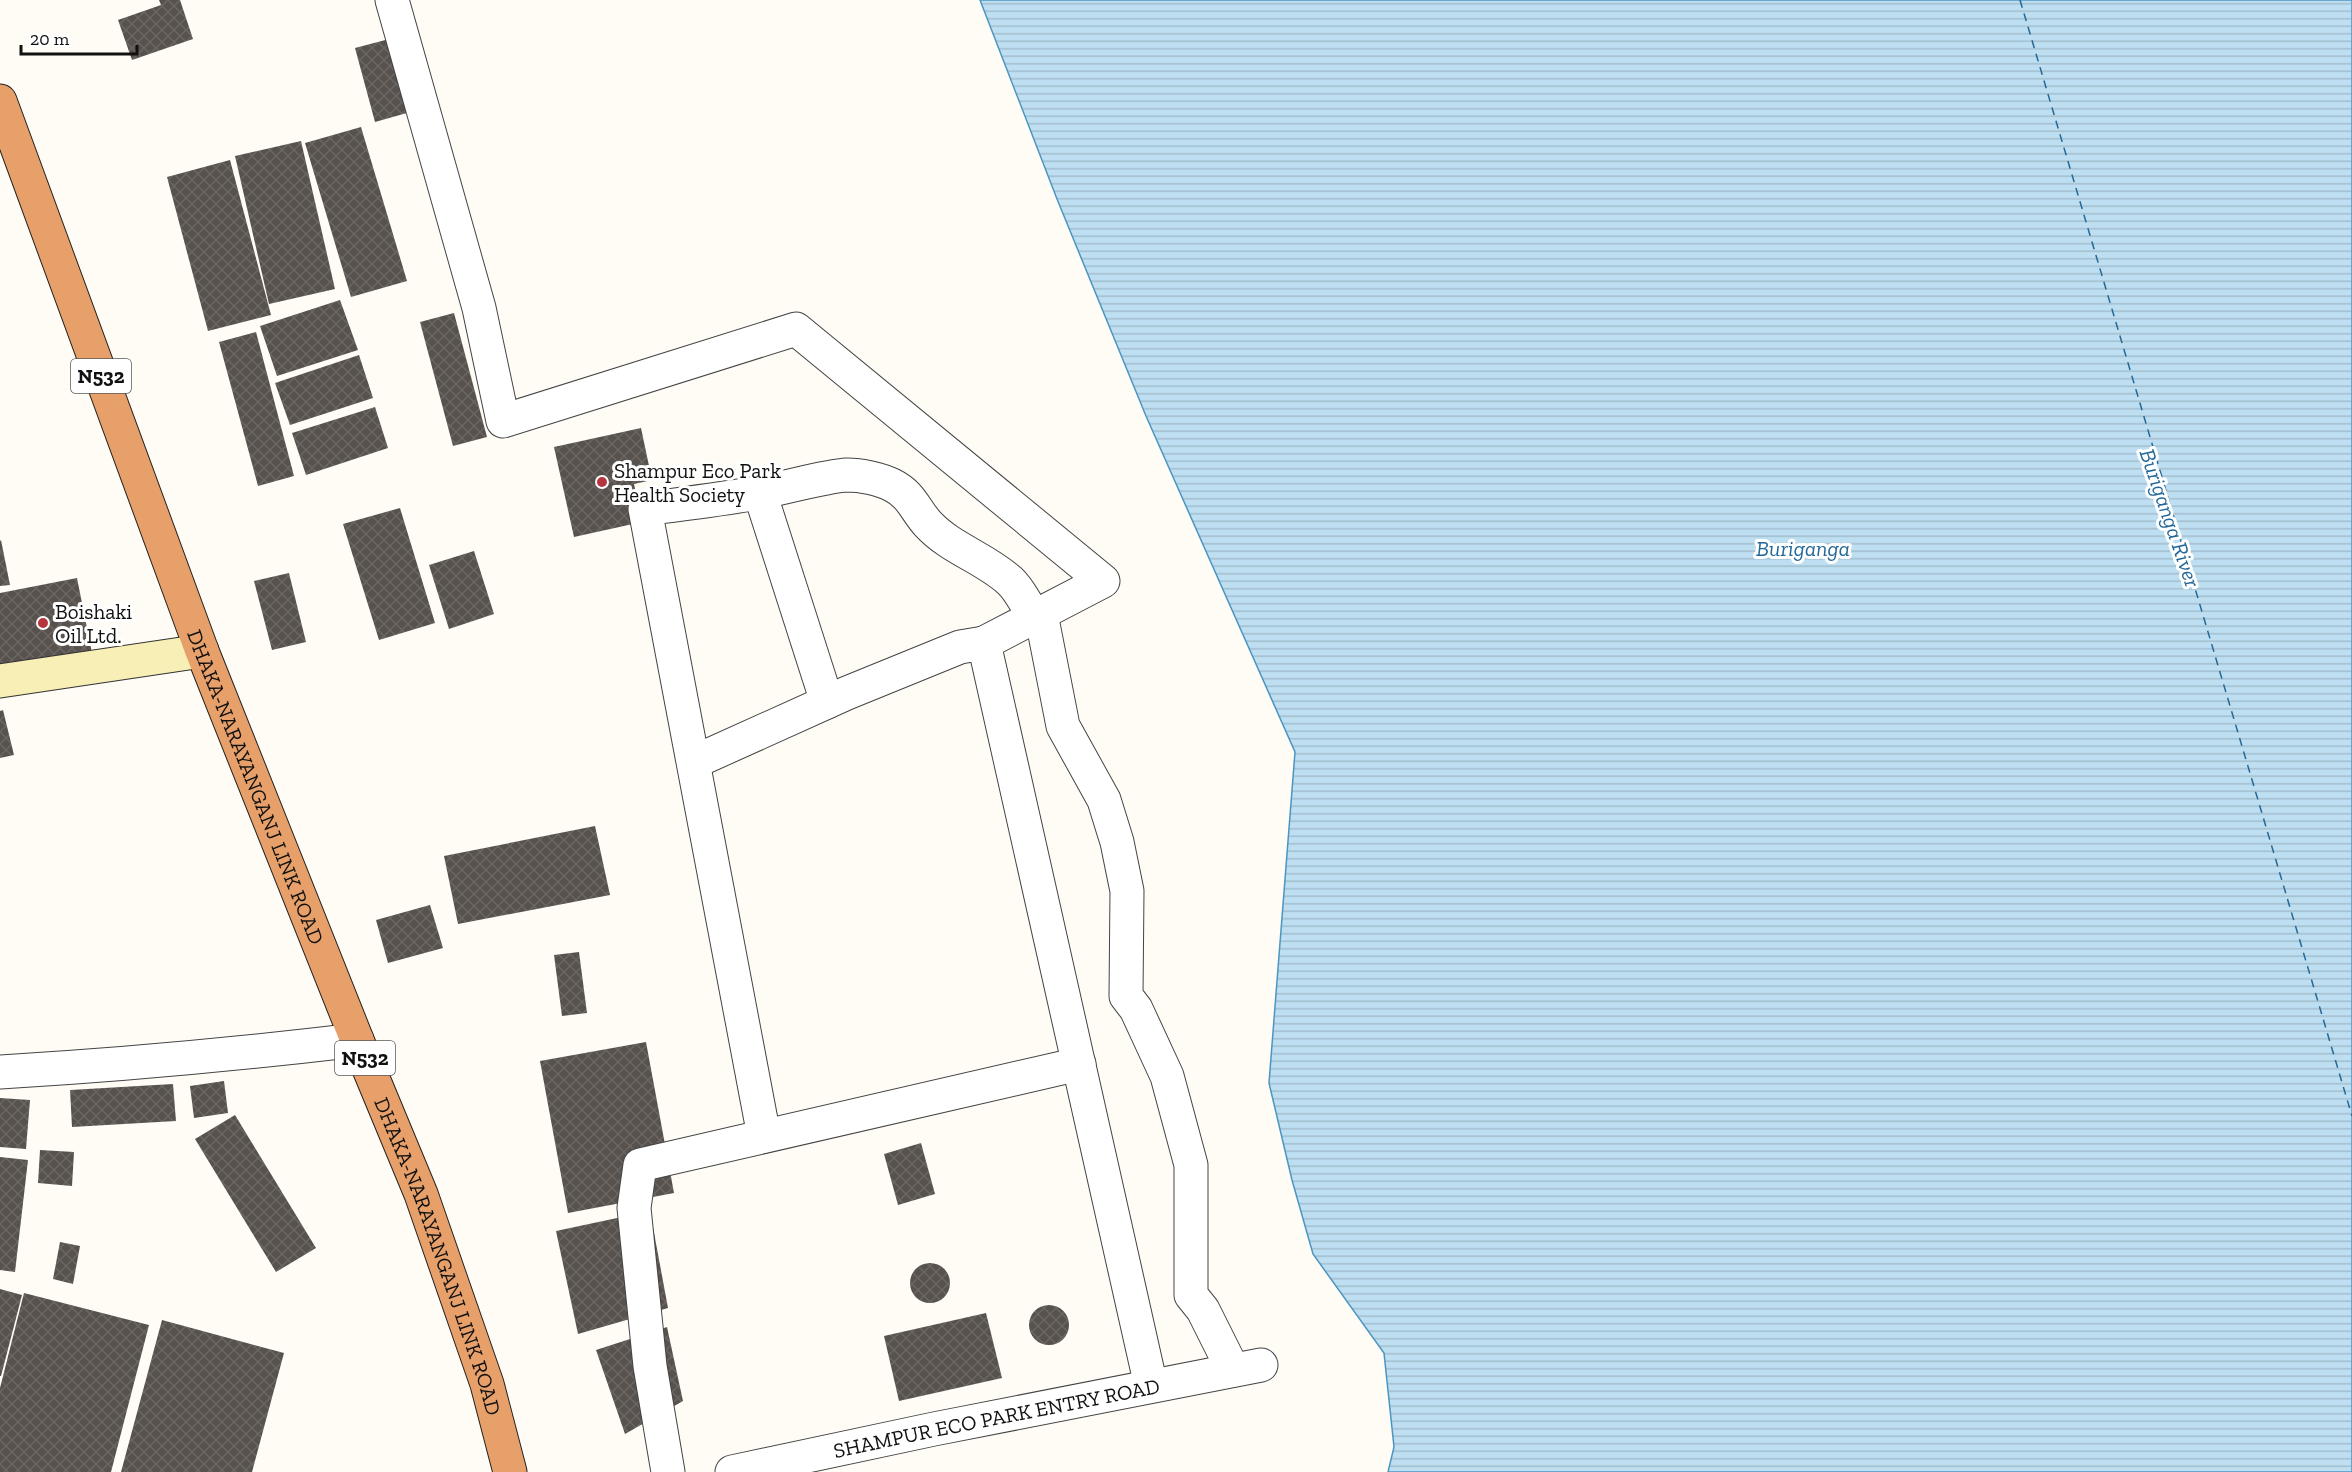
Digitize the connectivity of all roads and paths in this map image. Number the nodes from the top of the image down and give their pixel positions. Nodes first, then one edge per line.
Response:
1 (392, 0) edge
2 (0, 101) edge
3 (760, 493) junction
4 (1034, 617) junction
5 (984, 643) junction
6 (202, 651) junction
7 (0, 681) edge
8 (827, 702) junction
9 (694, 762) junction
10 (357, 1040) junction
11 (1079, 1064) junction
12 (0, 1072) edge
13 (764, 1136) junction
14 (1151, 1386) junction
15 (510, 1472) edge
16 (668, 1472) edge
17 (732, 1472) edge

1 - 4 street
2 - 6 highway, DHAKA-NARAYANGANJ LINK ROAD / N532
3 - 4 street
3 - 8 street
3 - 9 street
4 - 5 street
4 - 14 street, SHAMPUR ECO PARK ENTRY ROAD
5 - 8 street
5 - 11 street
6 - 7 main road
6 - 10 highway, DHAKA-NARAYANGANJ LINK ROAD / N532
8 - 9 street
9 - 13 street
10 - 12 street
10 - 15 highway, DHAKA-NARAYANGANJ LINK ROAD / N532
11 - 13 street
11 - 14 street
13 - 16 street
14 - 17 street, SHAMPUR ECO PARK ENTRY ROAD

